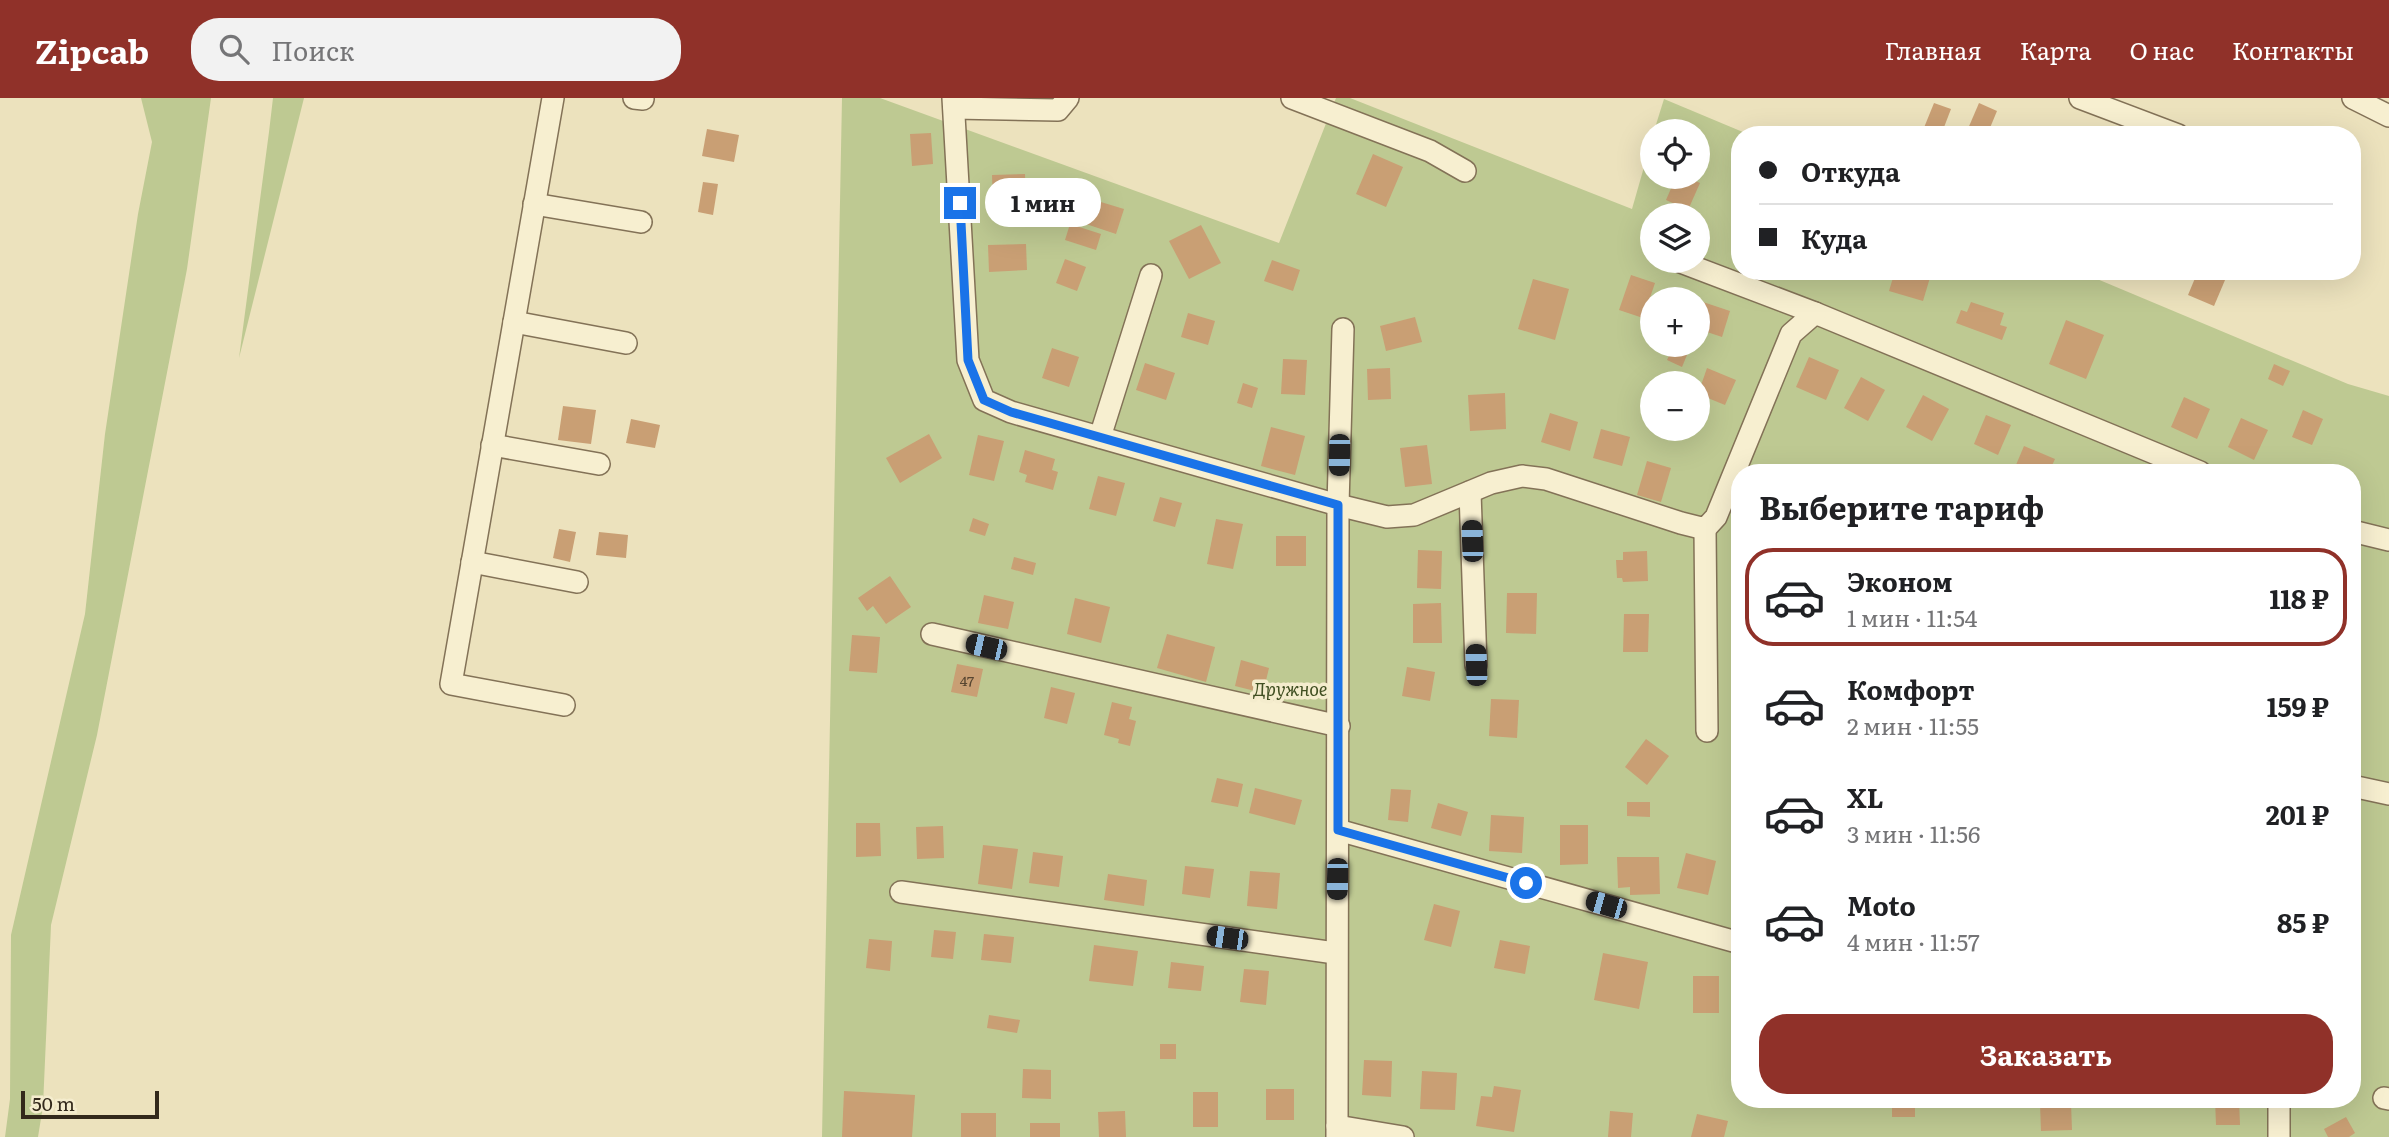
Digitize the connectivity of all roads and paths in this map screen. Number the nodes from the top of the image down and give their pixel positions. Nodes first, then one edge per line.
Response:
1 (553, 98) edge
2 (1068, 98) edge
3 (1292, 98) edge
4 (2080, 98) edge
5 (2353, 98) edge
6 (954, 103) edge
7 (2389, 116) edge
8 (2154, 126) edge
9 (1465, 171) dead end
10 (534, 204) junction
11 (641, 222) dead end
12 (1710, 273) edge
13 (1151, 275) dead end
14 (1815, 313) junction
15 (514, 322) junction
16 (1343, 329) dead end
17 (626, 343) dead end
18 (1100, 437) junction
19 (492, 445) junction
20 (599, 464) dead end
21 (1738, 464) edge
22 (2181, 464) edge
23 (1731, 480) edge
24 (1470, 492) junction
25 (1338, 505) junction
26 (1705, 529) junction
27 (2361, 533) edge
28 (2389, 540) edge
29 (472, 562) junction
30 (577, 582) dead end
31 (932, 634) dead end
32 (1476, 665) dead end
33 (564, 705) dead end
34 (1339, 726) junction
35 (1707, 731) dead end
36 (2361, 788) edge
37 (2389, 794) edge
38 (1338, 830) junction
39 (901, 892) dead end
40 (1731, 940) edge
41 (1335, 953) junction
42 (2279, 1108) edge
43 (1337, 1132) edge
44 (1404, 1137) edge
45 (2278, 1137) edge

1 - 10 street
2 - 6 street
3 - 9 street
4 - 8 street
5 - 7 street
6 - 18 street
10 - 11 street
10 - 15 street
12 - 14 street
13 - 18 street
14 - 21 street
14 - 22 street
15 - 17 street
15 - 19 street
16 - 25 street
18 - 25 street
19 - 20 street
19 - 29 street
23 - 26 street
24 - 25 street
24 - 26 street
24 - 32 street
25 - 34 street
26 - 35 street
27 - 28 street
29 - 30 street
29 - 33 street
31 - 34 street
34 - 38 street
36 - 37 street
38 - 40 street
38 - 41 street
39 - 41 street
41 - 43 street
42 - 45 street
43 - 44 street

